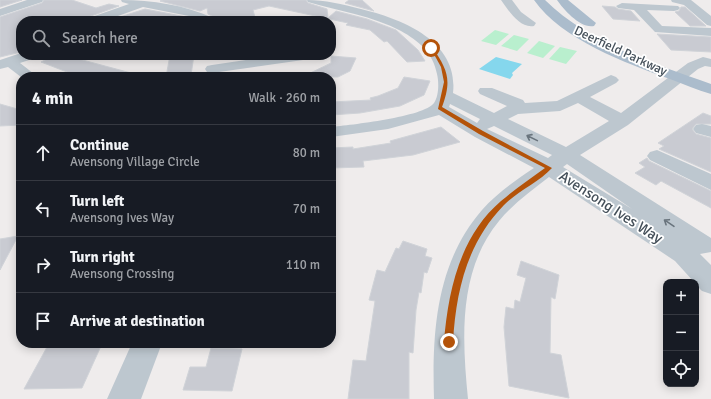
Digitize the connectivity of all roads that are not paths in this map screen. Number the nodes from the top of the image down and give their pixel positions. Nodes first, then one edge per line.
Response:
1 (38, 0) edge
2 (126, 0) edge
3 (312, 0) edge
4 (506, 0) edge
5 (539, 0) edge
6 (562, 0) edge
7 (142, 3) junction
8 (679, 4) edge
9 (622, 6) dead end
10 (638, 7) junction
11 (0, 13) edge
12 (107, 16) edge
13 (198, 16) edge
14 (711, 22) edge
15 (530, 23) dead end
16 (605, 31) dead end
17 (690, 31) junction
18 (711, 32) edge
19 (642, 49) dead end
20 (16, 60) edge
21 (270, 60) edge
22 (711, 63) edge
23 (5, 64) edge
24 (212, 67) edge
25 (20, 72) edge
26 (685, 73) junction
27 (711, 75) edge
28 (611, 80) dead end
29 (711, 88) edge
30 (486, 91) dead end
31 (578, 97) junction
32 (442, 102) junction
33 (514, 109) junction
34 (494, 119) junction
35 (622, 120) junction
36 (475, 129) junction
37 (336, 131) edge
38 (657, 156) dead end
39 (558, 161) junction
40 (711, 183) edge
41 (699, 248) edge
42 (711, 283) edge
43 (145, 348) edge
44 (124, 399) edge
45 (451, 399) edge

1 - 11 street
2 - 7 street
3 - 32 street
4 - 15 street
5 - 26 main road, Deerfield Parkway
6 - 16 main road, Deerfield Parkway
7 - 12 street
7 - 13 street
8 - 10 street
8 - 14 street
8 - 17 street
9 - 10 street
10 - 17 street
17 - 18 street
19 - 26 main road, Deerfield Parkway
20 - 23 street
21 - 24 street
22 - 26 street
23 - 25 street
26 - 27 main road, Deerfield Parkway
26 - 29 main road, Deerfield Parkway
26 - 35 street
28 - 31 street
30 - 33 street
31 - 33 street
31 - 35 street
32 - 34 street
32 - 36 street, Avensong Ives Way
32 - 37 street
33 - 34 street
34 - 36 street
39 -> 34 street
35 - 39 street
36 - 39 street, Avensong Ives Way
38 - 40 street
39 - 41 street, Avensong Ives Way
39 - 45 street
41 - 42 street, Avensong Ives Way
43 - 44 street

